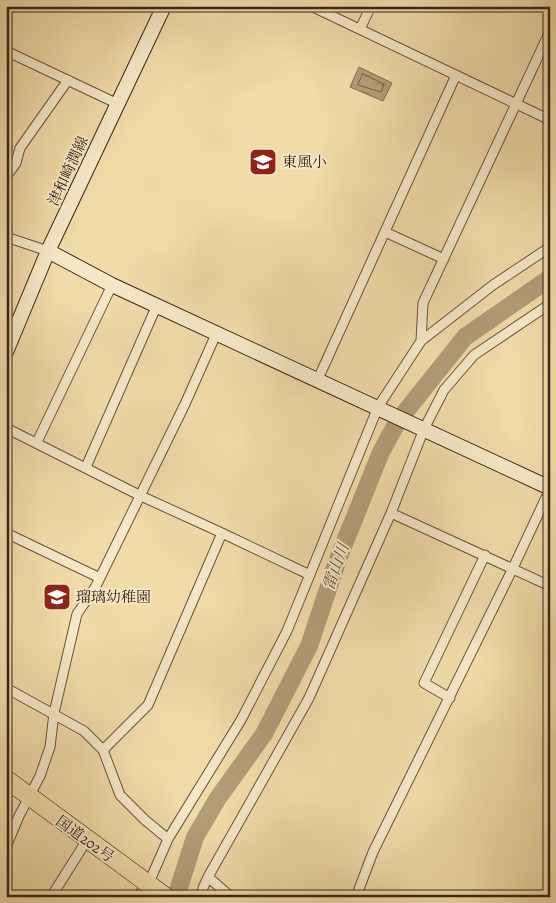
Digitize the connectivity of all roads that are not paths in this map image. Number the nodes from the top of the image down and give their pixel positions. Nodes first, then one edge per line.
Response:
1 (164, 6) edge
2 (311, 6) edge
3 (371, 6) edge
4 (360, 29) junction
5 (549, 36) edge
6 (6, 51) edge
7 (456, 75) junction
8 (68, 80) junction
9 (118, 104) junction
10 (516, 104) junction
11 (550, 120) edge
12 (6, 177) edge
13 (385, 232) junction
14 (6, 237) edge
15 (550, 247) edge
16 (48, 251) junction
17 (444, 259) junction
18 (112, 285) junction
19 (550, 304) edge
20 (157, 305) junction
21 (217, 332) junction
22 (421, 341) junction
23 (6, 352) edge
24 (318, 380) junction
25 (378, 406) junction
26 (6, 428) edge
27 (424, 429) junction
28 (37, 442) junction
29 (86, 467) junction
30 (550, 488) edge
31 (140, 496) junction
32 (391, 512) junction
33 (222, 532) junction
34 (6, 533) edge
35 (485, 555) junction
36 (513, 568) junction
37 (310, 575) junction
38 (100, 578) junction
39 (550, 586) edge
40 (6, 688) edge
41 (450, 698) junction
42 (54, 713) junction
43 (103, 750) junction
44 (6, 779) edge
45 (29, 797) junction
46 (168, 838) junction
47 (87, 840) junction
48 (6, 847) edge
49 (208, 877) junction
50 (157, 892) edge
51 (51, 897) edge
52 (202, 897) edge
53 (231, 897) edge
54 (356, 897) edge

1 - 9 street, 津和崎潤線
2 - 4 street
3 - 4 street
4 - 7 street
5 - 10 street
6 - 8 street
7 - 10 street
7 - 13 street
8 - 9 street
8 - 12 street
9 - 16 street, 津和崎潤線
10 - 11 street
10 - 17 street
13 - 17 street
13 - 24 street
14 - 16 street
15 - 22 street
16 - 18 street
16 - 23 street, 津和崎潤線
17 - 22 street
18 - 20 street
18 - 28 street
19 - 27 street
20 - 21 street
20 - 29 street
21 - 24 street
21 - 31 street
22 - 25 street
24 - 25 street
25 - 27 street
25 - 37 street
26 - 28 street
27 - 30 street
27 - 32 street
28 - 29 street
29 - 31 street
30 - 36 street
31 - 33 street
31 - 38 street
32 - 35 street
32 - 49 street
33 - 37 street
33 - 43 street
34 - 38 street
35 - 36 street
35 - 41 street
36 - 39 street
36 - 41 street
37 - 46 street
38 - 42 street
40 - 42 street
41 - 54 street
42 - 43 street
42 - 45 street
43 - 46 street
44 - 45 highway, 国道202号
45 - 47 highway, 国道202号
45 - 48 street
46 - 50 street
47 - 50 highway, 国道202号
47 - 51 street
49 - 52 street
49 - 53 street

